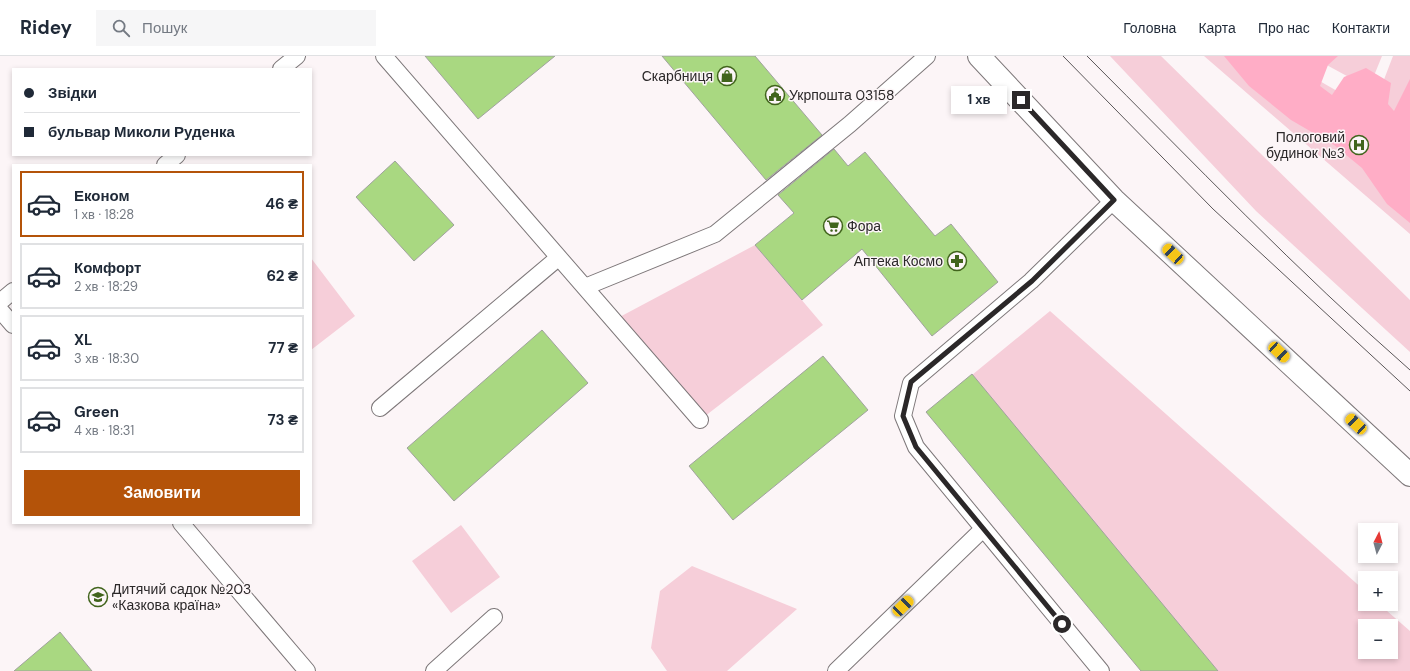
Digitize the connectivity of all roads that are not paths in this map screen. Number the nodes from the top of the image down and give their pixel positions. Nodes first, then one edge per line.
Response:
1 (297, 56) edge
2 (384, 56) edge
3 (927, 56) edge
4 (979, 56) edge
5 (283, 68) edge
6 (177, 156) edge
7 (166, 164) edge
8 (1114, 200) junction
9 (558, 258) junction
10 (585, 287) junction
11 (12, 292) edge
12 (0, 302) edge
13 (0, 310) edge
14 (12, 324) edge
15 (380, 408) dead end
16 (700, 420) dead end
17 (1410, 475) edge
18 (182, 524) edge
19 (983, 529) junction
20 (494, 617) dead end
21 (307, 671) edge
22 (434, 671) edge
23 (836, 671) edge
24 (1101, 671) edge

1 - 5 lane
2 - 9 lane
3 - 10 lane
4 - 8 street
6 - 7 lane
8 - 17 street
8 - 19 lane
9 - 10 lane
9 - 15 lane
10 - 16 lane
11 - 12 lane
13 - 14 lane
18 - 21 lane
19 - 23 lane
19 - 24 lane
20 - 22 lane

